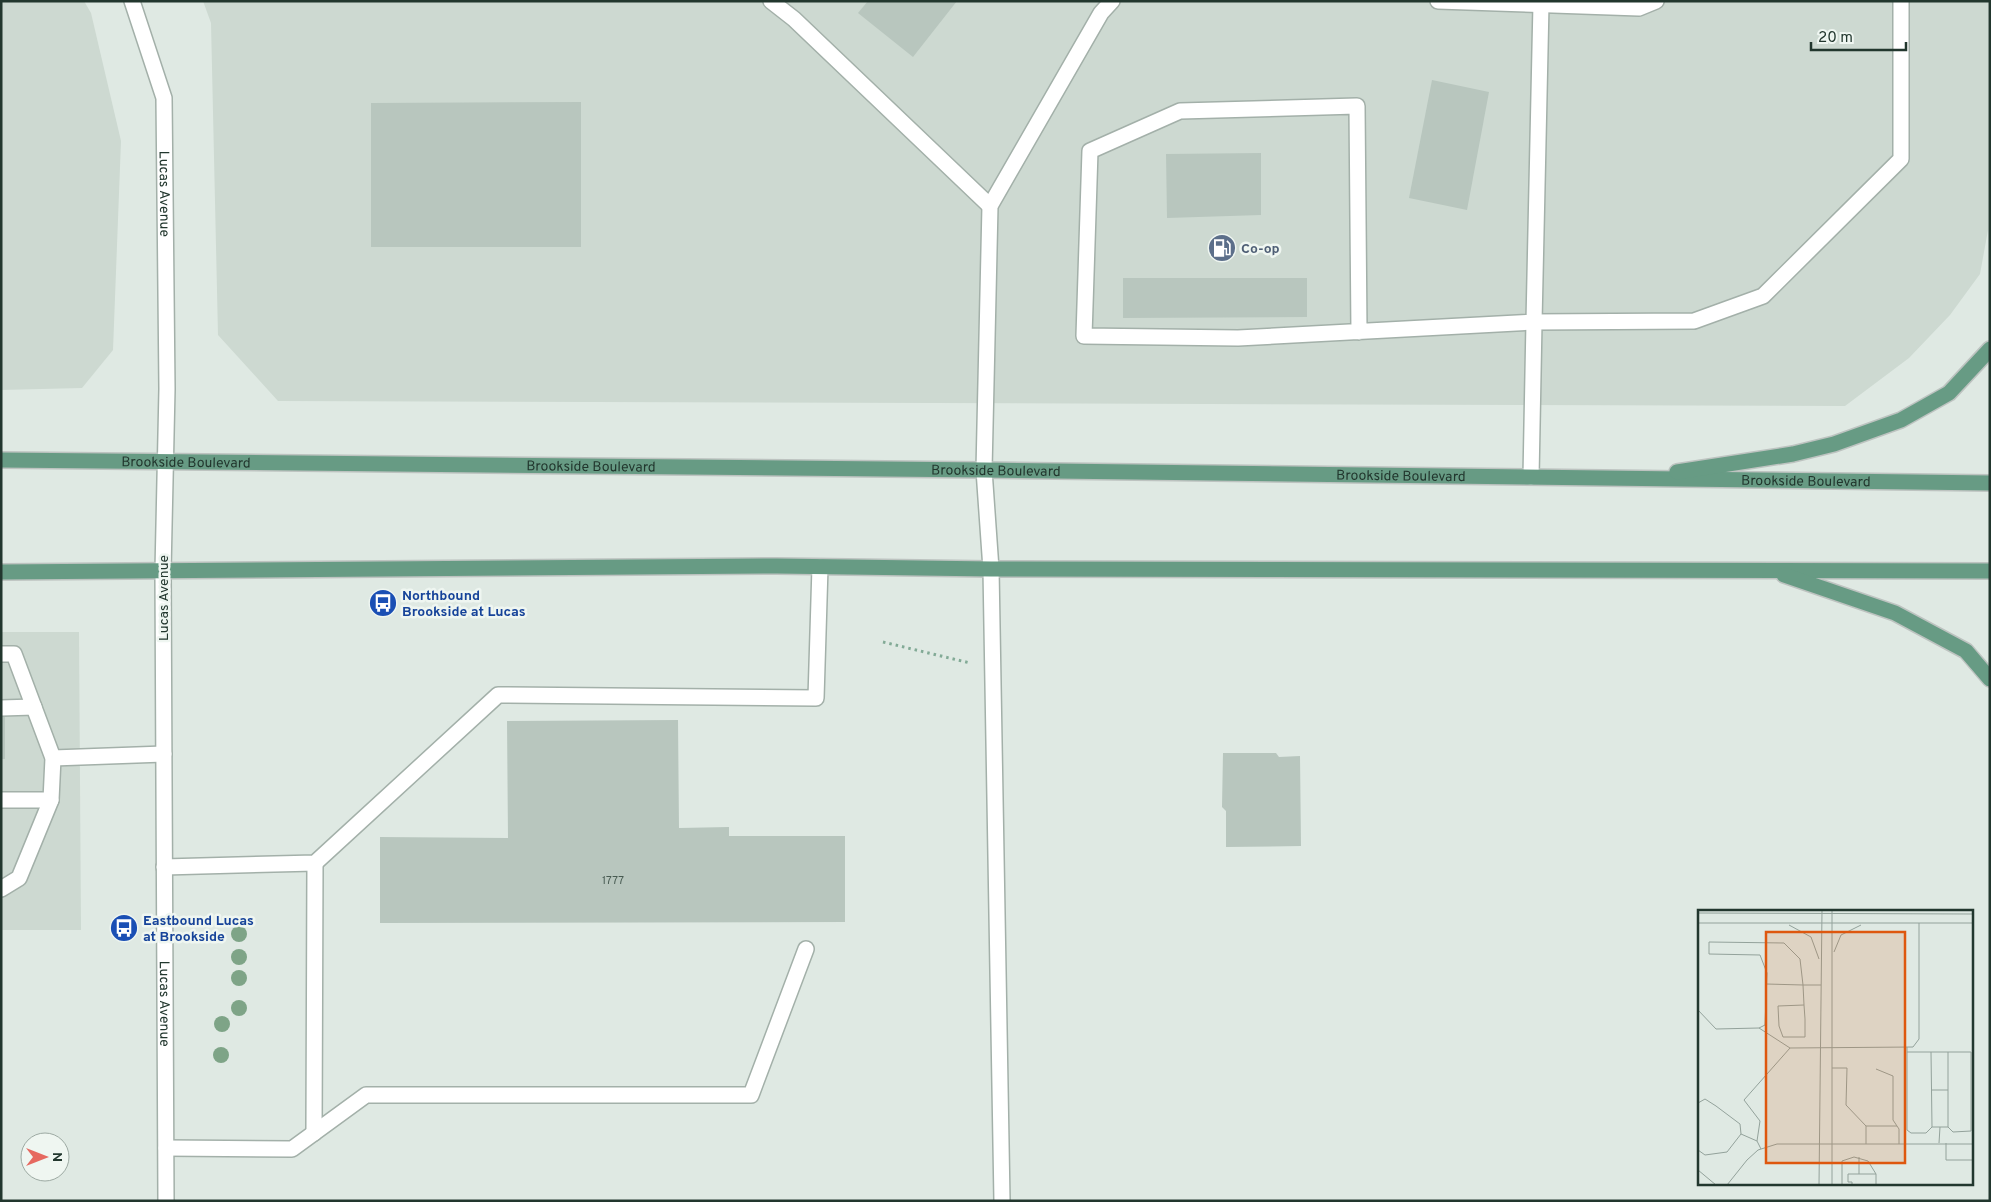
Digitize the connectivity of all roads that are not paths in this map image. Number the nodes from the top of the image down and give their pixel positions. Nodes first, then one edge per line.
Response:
1 (132, 1) edge
2 (771, 1) edge
3 (1112, 1) edge
4 (1438, 1) edge
5 (1656, 1) edge
6 (1901, 1) edge
7 (1541, 4) junction
8 (990, 206) junction
9 (1534, 322) junction
10 (1359, 332) junction
11 (1990, 349) edge
12 (1, 460) edge
13 (165, 461) junction
14 (984, 470) junction
15 (1531, 477) junction
16 (1634, 479) junction
17 (1990, 483) edge
18 (820, 567) junction
19 (991, 569) junction
20 (1771, 570) junction
21 (163, 571) junction
22 (1990, 571) edge
23 (1, 572) edge
24 (1, 654) edge
25 (1990, 679) edge
26 (34, 707) junction
27 (1, 708) edge
28 (164, 754) junction
29 (53, 758) junction
30 (1, 800) edge
31 (51, 800) junction
32 (315, 863) junction
33 (164, 867) junction
34 (1, 889) edge
35 (806, 949) dead end
36 (314, 1133) junction
37 (166, 1148) junction
38 (166, 1201) edge
39 (1002, 1201) edge

1 - 13 street, Lucas Avenue
2 - 8 street
3 - 8 street
4 - 7 street
5 - 7 street
6 - 9 street
7 - 9 street
8 - 14 street
9 - 10 street
9 - 15 street
10 - 10 street
11 - 16 main road
12 - 13 main road, Brookside Boulevard
13 - 14 main road, Brookside Boulevard
13 - 21 street, Lucas Avenue
14 - 15 main road, Brookside Boulevard
14 - 19 street
15 - 16 main road, Brookside Boulevard
16 - 17 main road, Brookside Boulevard
18 - 19 main road
18 - 21 main road
18 - 32 street
19 - 20 main road
19 - 39 street
20 - 22 main road
20 - 25 main road
21 - 23 main road
21 - 28 street, Lucas Avenue
24 - 26 street
26 - 27 street
26 - 29 street
28 - 29 street
28 - 33 street, Lucas Avenue
29 - 31 street
30 - 31 street
31 - 34 street
32 - 33 street
32 - 36 street
33 - 37 street, Lucas Avenue
35 - 36 street
36 - 37 street
37 - 38 street, Lucas Avenue

